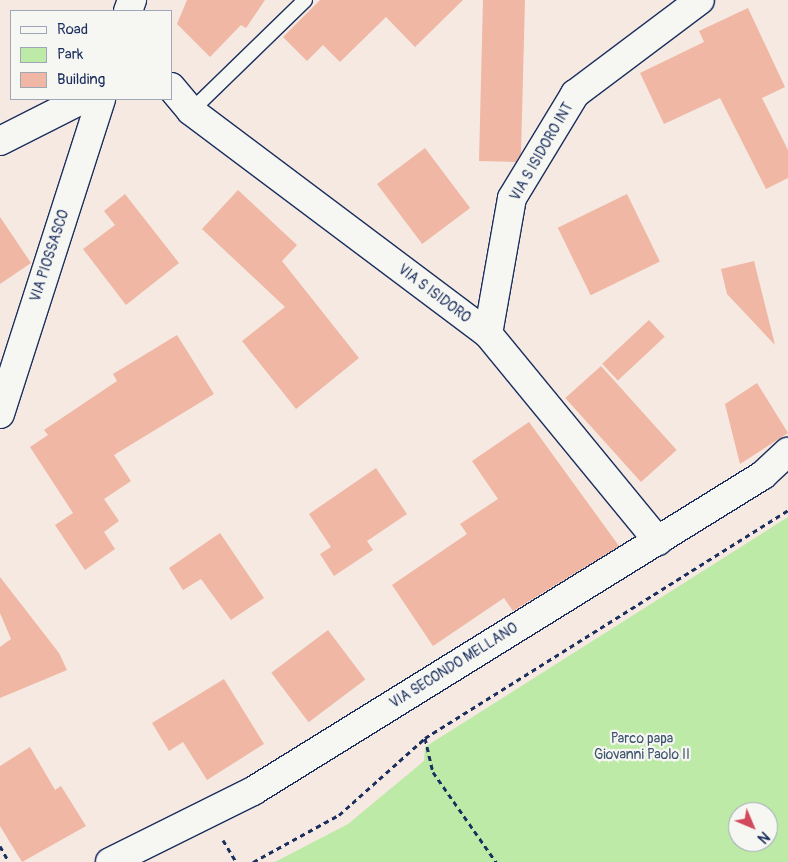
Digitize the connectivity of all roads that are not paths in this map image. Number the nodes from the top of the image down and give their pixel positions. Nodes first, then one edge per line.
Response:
1 (305, 0) edge
2 (700, 0) edge
3 (172, 88) edge
4 (81, 100) edge
5 (101, 100) edge
6 (191, 111) junction
7 (0, 141) edge
8 (488, 334) junction
9 (0, 414) edge
10 (788, 452) edge
11 (658, 541) junction
12 (110, 862) edge

1 - 6 lane
2 - 8 street, VIA S ISIDORO INT
3 - 6 street, VIA S ISIDORO
4 - 7 street
5 - 9 street, VIA PIOSSASCO
6 - 8 street, VIA S ISIDORO
8 - 11 street, VIA S ISIDORO
10 - 11 street, VIA SECONDO MELLANO
11 - 12 street, VIA SECONDO MELLANO

